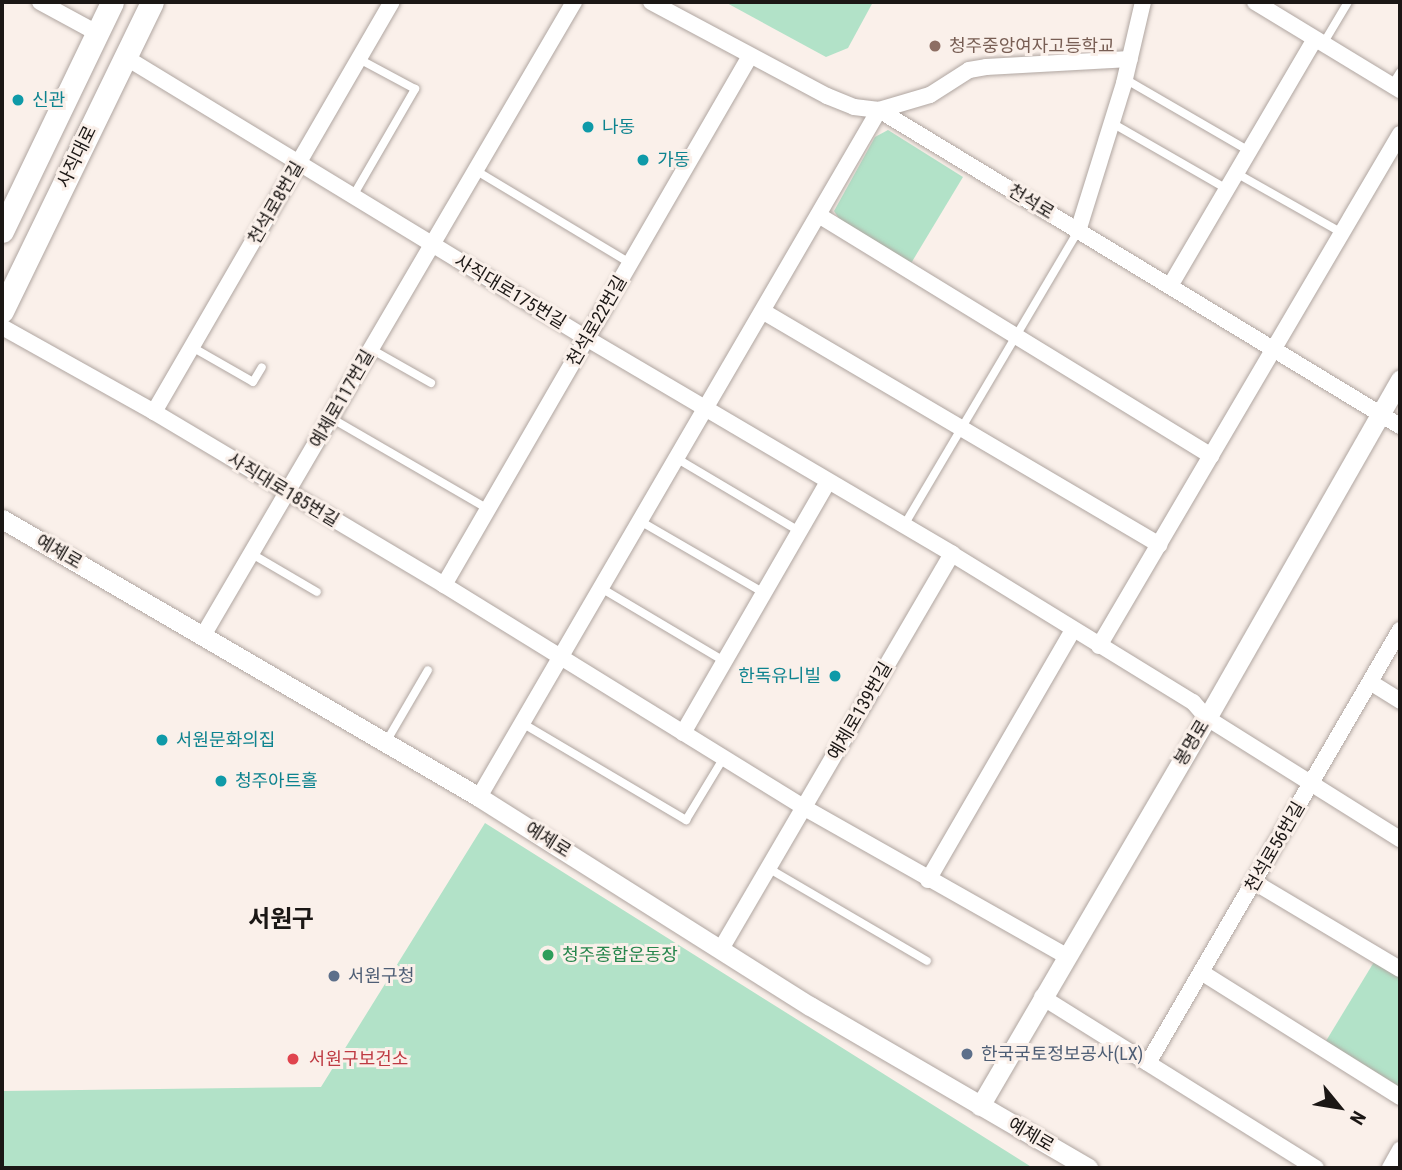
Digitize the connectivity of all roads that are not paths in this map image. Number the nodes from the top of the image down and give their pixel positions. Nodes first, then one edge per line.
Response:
1 (40, 2) edge
2 (112, 2) edge
3 (152, 2) edge
4 (392, 2) edge
5 (574, 2) edge
6 (651, 2) edge
7 (1143, 2) edge
8 (1348, 2) edge
9 (1260, 3) edge
10 (97, 33) junction
11 (1319, 41) junction
12 (750, 56) junction
13 (125, 57) junction
14 (359, 58) junction
15 (1130, 59) junction
16 (1125, 79) junction
17 (1397, 82) edge
18 (879, 110) junction
19 (1112, 123) junction
20 (1400, 134) edge
21 (1250, 150) junction
22 (299, 164) junction
23 (475, 170) junction
24 (1236, 173) junction
25 (1227, 189) junction
26 (353, 196) junction
27 (820, 216) junction
28 (2, 231) edge
29 (1078, 231) junction
30 (1342, 233) junction
31 (432, 244) junction
32 (630, 263) junction
33 (1170, 286) junction
34 (2, 311) edge
35 (764, 312) junction
36 (2, 327) edge
37 (586, 338) junction
38 (1015, 338) junction
39 (192, 347) junction
40 (371, 349) junction
41 (1274, 350) junction
42 (262, 368) dead end
43 (1400, 379) edge
44 (431, 383) dead end
45 (705, 408) junction
46 (154, 412) junction
47 (1380, 414) junction
48 (331, 418) junction
49 (1400, 426) edge
50 (962, 430) junction
51 (1211, 456) junction
52 (676, 458) junction
53 (828, 482) junction
54 (288, 494) junction
55 (488, 509) junction
56 (2, 519) edge
57 (640, 521) junction
58 (903, 527) junction
59 (799, 531) junction
60 (1159, 545) junction
61 (252, 554) junction
62 (952, 554) junction
63 (444, 586) junction
64 (601, 589) junction
65 (317, 592) dead end
66 (764, 593) junction
67 (1400, 629) edge
68 (1073, 630) junction
69 (204, 635) junction
70 (1099, 646) junction
71 (561, 658) junction
72 (724, 661) junction
73 (428, 670) dead end
74 (1370, 682) junction
75 (1400, 701) edge
76 (1207, 718) junction
77 (523, 723) junction
78 (683, 733) junction
79 (386, 742) junction
80 (723, 758) junction
81 (1311, 784) junction
82 (479, 797) junction
83 (803, 807) junction
84 (1400, 839) edge
85 (768, 868) junction
86 (928, 880) junction
87 (1254, 882) junction
88 (721, 949) junction
89 (1066, 956) junction
90 (927, 961) dead end
91 (1400, 969) edge
92 (1201, 972) junction
93 (1042, 997) junction
94 (1148, 1063) junction
95 (1400, 1097) edge
96 (980, 1105) junction
97 (1400, 1150) edge
98 (1088, 1168) edge
99 (1317, 1168) edge
100 (1390, 1168) edge

1 - 10 street
2 - 10 main road, 사직대로
3 - 13 main road, 사직대로
4 - 14 street, 천석로8번길
5 - 23 street, 예체로117번길
6 - 12 street, 천석로
7 - 15 street
8 - 11 lane
9 - 11 street
10 - 28 main road, 사직대로
11 - 17 street
11 - 21 street
12 - 18 street, 천석로
12 - 32 street, 천석로22번길
13 - 22 street, 사직대로175번길
13 - 34 main road, 사직대로
14 - 22 street, 천석로8번길
14 - 26 lane
15 - 16 street
15 - 18 street
16 - 19 street
16 - 21 lane
18 - 27 street
18 - 29 street, 천석로
19 - 25 lane
19 - 29 street
20 - 30 street
21 - 24 street
22 - 26 street, 사직대로175번길
22 - 39 street, 천석로8번길
23 - 31 street, 예체로117번길
23 - 32 lane
24 - 25 street
24 - 30 lane
25 - 33 street
26 - 31 street, 사직대로175번길
27 - 35 street
27 - 38 street
29 - 33 street, 천석로
29 - 38 lane
30 - 41 street
31 - 37 street, 사직대로175번길
31 - 40 street, 예체로117번길
32 - 37 street, 천석로22번길
33 - 41 street, 천석로
35 - 45 street
35 - 50 street
36 - 46 street, 사직대로185번길
37 - 45 street, 사직대로175번길
37 - 55 street, 천석로22번길
38 - 50 lane
38 - 51 street
39 - 42 lane
39 - 46 street, 천석로8번길
40 - 44 lane
40 - 48 street, 예체로117번길
41 - 47 street, 천석로
41 - 51 street
43 - 47 street, 봉명로
45 - 52 street
45 - 53 street, 사직대로175번길
46 - 54 street, 사직대로185번길
47 - 49 street, 천석로
47 - 76 street, 봉명로
48 - 54 street, 예체로117번길
48 - 55 lane
50 - 58 lane
50 - 60 street
51 - 60 street
52 - 57 street
52 - 59 lane
53 - 58 street, 사직대로175번길
53 - 59 street
54 - 61 street, 예체로117번길
54 - 63 street, 사직대로185번길
55 - 63 street, 천석로22번길
56 - 69 street, 예체로
57 - 64 street
57 - 66 lane
58 - 62 street, 사직대로175번길
59 - 66 street
60 - 70 street
61 - 65 lane
61 - 69 street, 예체로117번길
62 - 68 street, 사직대로175번길
62 - 83 street, 예체로139번길
63 - 71 street, 사직대로185번길
64 - 71 street
64 - 72 lane
66 - 72 street
67 - 74 street, 천석로56번길
68 - 70 street, 사직대로175번길
68 - 86 street
69 - 79 street, 예체로
70 - 76 street, 사직대로175번길
71 - 77 street
71 - 78 street, 사직대로185번길
72 - 78 street
73 - 79 lane
74 - 75 street
74 - 81 street, 천석로56번길
76 - 81 street, 사직대로175번길
76 - 89 street, 봉명로
77 - 80 lane
77 - 82 street
78 - 80 street, 사직대로185번길
79 - 82 street, 예체로
80 - 83 street, 사직대로185번길
81 - 84 street, 사직대로175번길
81 - 87 street, 천석로56번길
82 - 88 street, 예체로
83 - 85 street, 예체로139번길
83 - 86 street, 사직대로185번길
85 - 88 street, 예체로139번길
85 - 90 lane
86 - 89 street, 사직대로185번길
87 - 91 street
87 - 92 street, 천석로56번길
88 - 96 street, 예체로
89 - 93 street, 봉명로
92 - 94 street, 천석로56번길
92 - 95 street
93 - 94 street
93 - 96 street, 봉명로
94 - 99 street
96 - 98 street, 예체로
97 - 100 street

